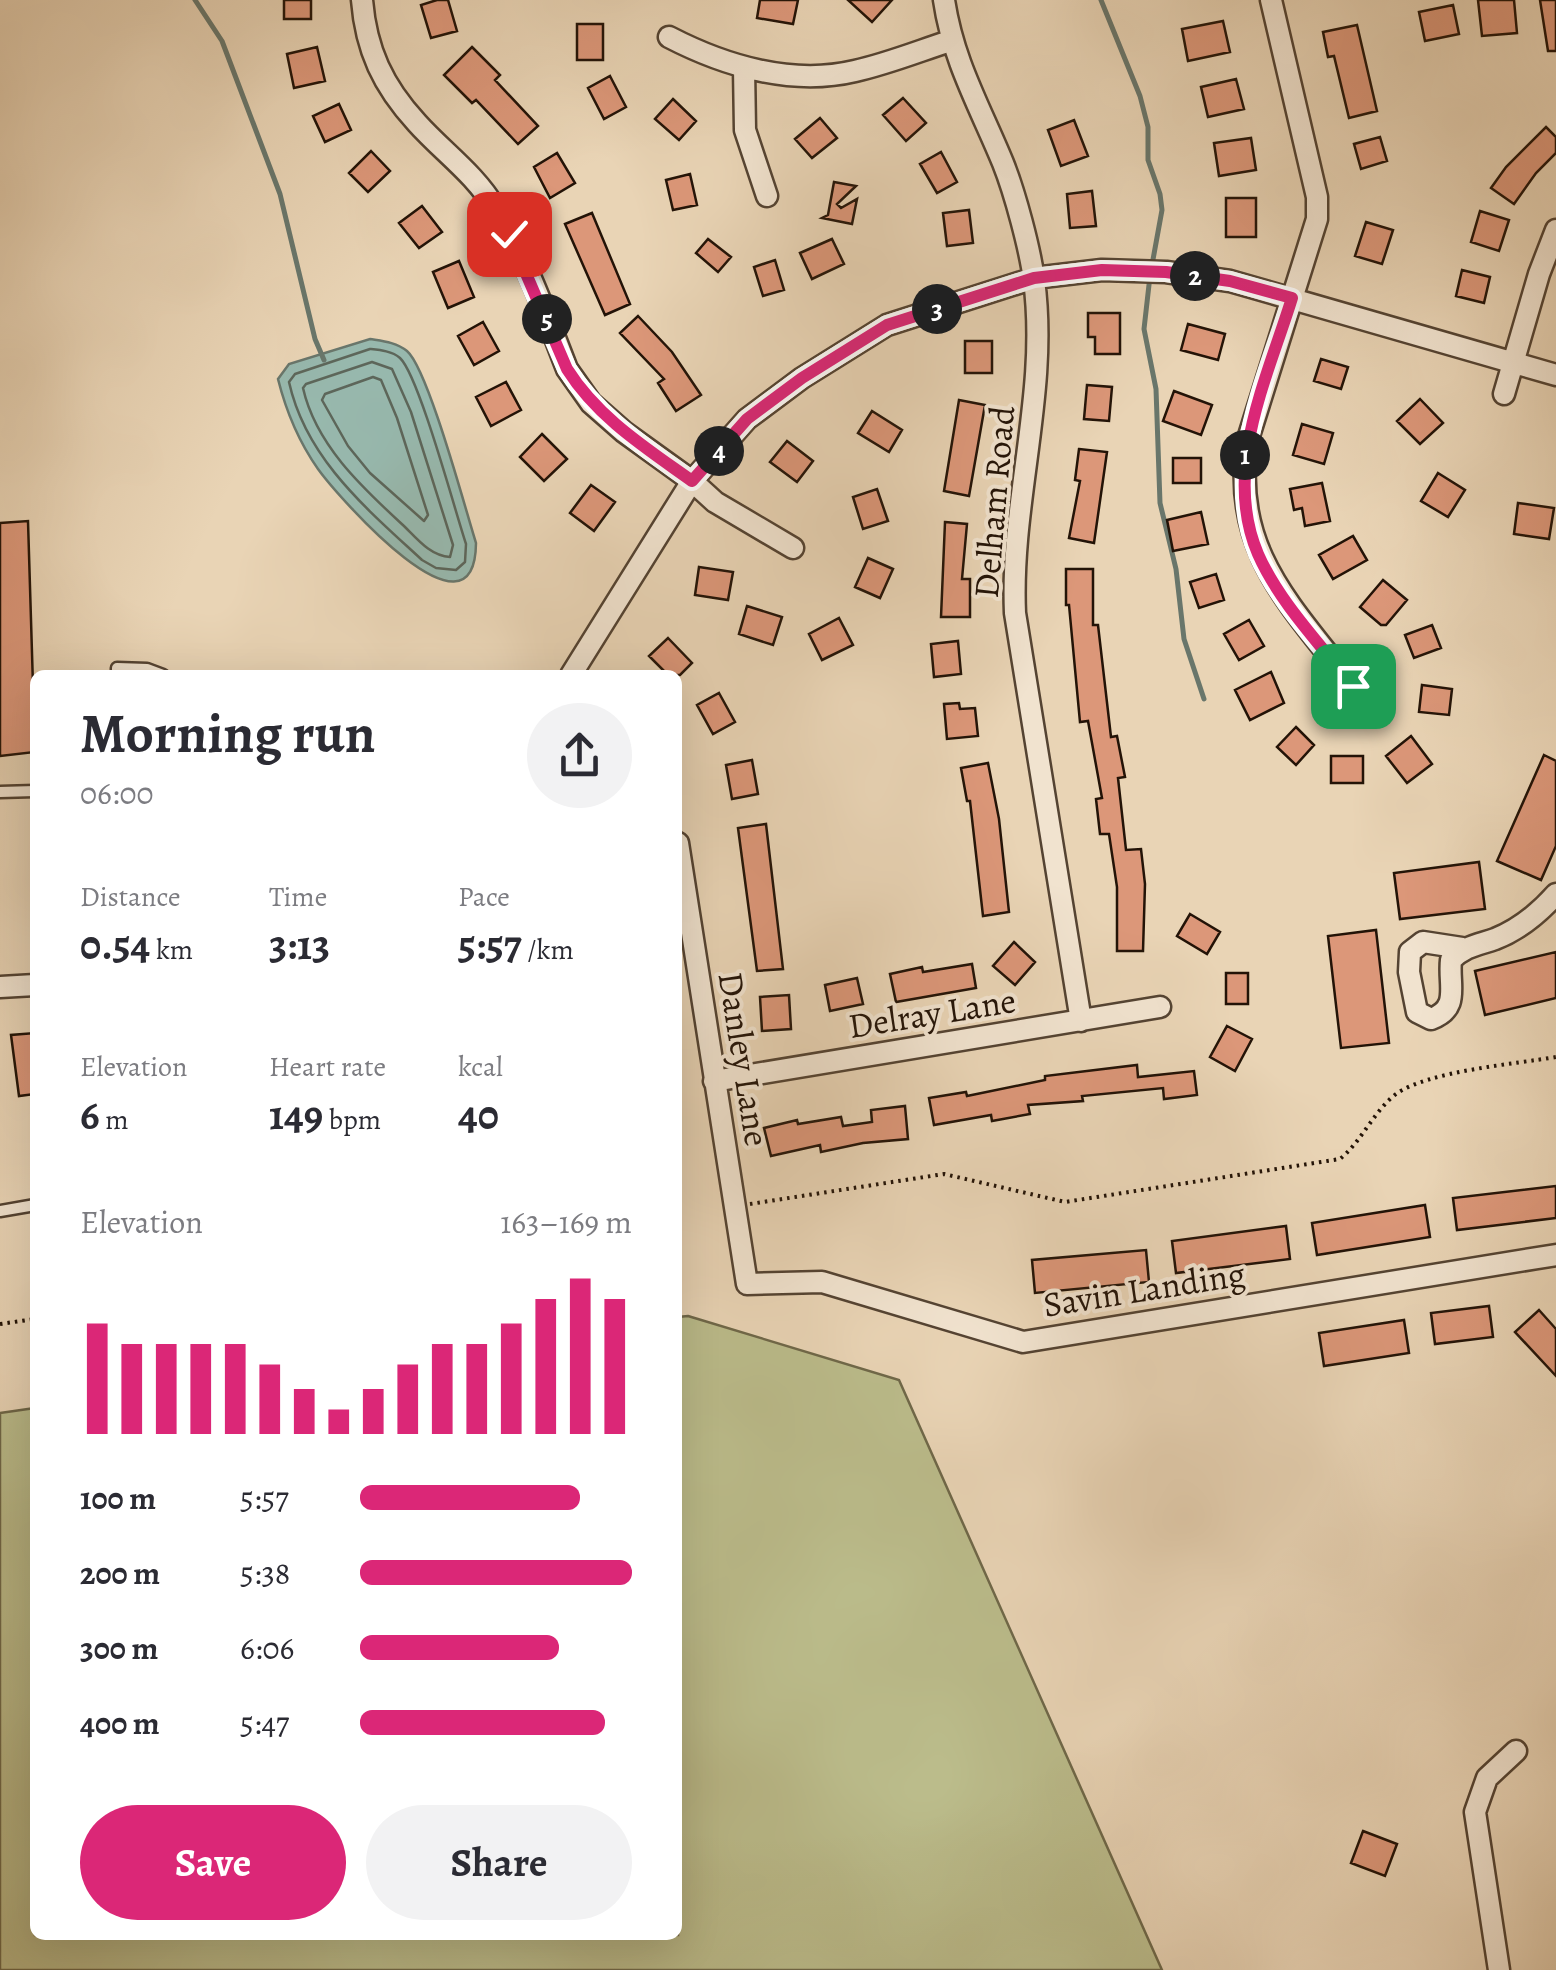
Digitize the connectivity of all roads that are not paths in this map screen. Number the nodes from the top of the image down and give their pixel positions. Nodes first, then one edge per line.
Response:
1 (362, 0) edge
2 (944, 0) edge
3 (1271, 0) edge
4 (669, 37) dead end
5 (950, 42) junction
6 (744, 68) junction
7 (767, 196) dead end
8 (1556, 230) edge
9 (1034, 278) junction
10 (1292, 298) junction
11 (1512, 363) junction
12 (1556, 375) edge
13 (1504, 394) dead end
14 (692, 481) junction
15 (792, 548) dead end
16 (117, 670) edge
17 (150, 670) edge
18 (576, 670) edge
19 (1353, 686) dead end
20 (30, 791) edge
21 (0, 792) edge
22 (682, 870) edge
23 (1556, 894) edge
24 (1462, 948) dead end
25 (30, 986) edge
26 (0, 987) edge
27 (1160, 1006) dead end
28 (1080, 1022) junction
29 (714, 1082) junction
30 (30, 1206) edge
31 (0, 1210) edge
32 (1553, 1260) edge
33 (748, 1284) joint
34 (1516, 1751) dead end
35 (1498, 1970) edge

1 - 14 street
2 - 5 street, Delham Road
3 - 10 street
4 - 6 street
5 - 6 street
5 - 9 street, Delham Road
6 - 7 street
8 - 11 street
9 - 10 street
9 - 14 street
9 - 28 street, Delham Road
10 - 11 street
10 - 19 street
11 - 12 street
11 - 13 street
14 - 15 street
14 - 18 street
16 - 17 lane
20 - 21 lane
22 - 29 street, Danley Lane
23 - 24 street
25 - 26 street
27 - 28 street, Delray Lane
28 - 29 street, Delray Lane
29 - 33 street, Danley Lane
30 - 31 lane
32 - 33 street, Savin Landing
34 - 35 street

